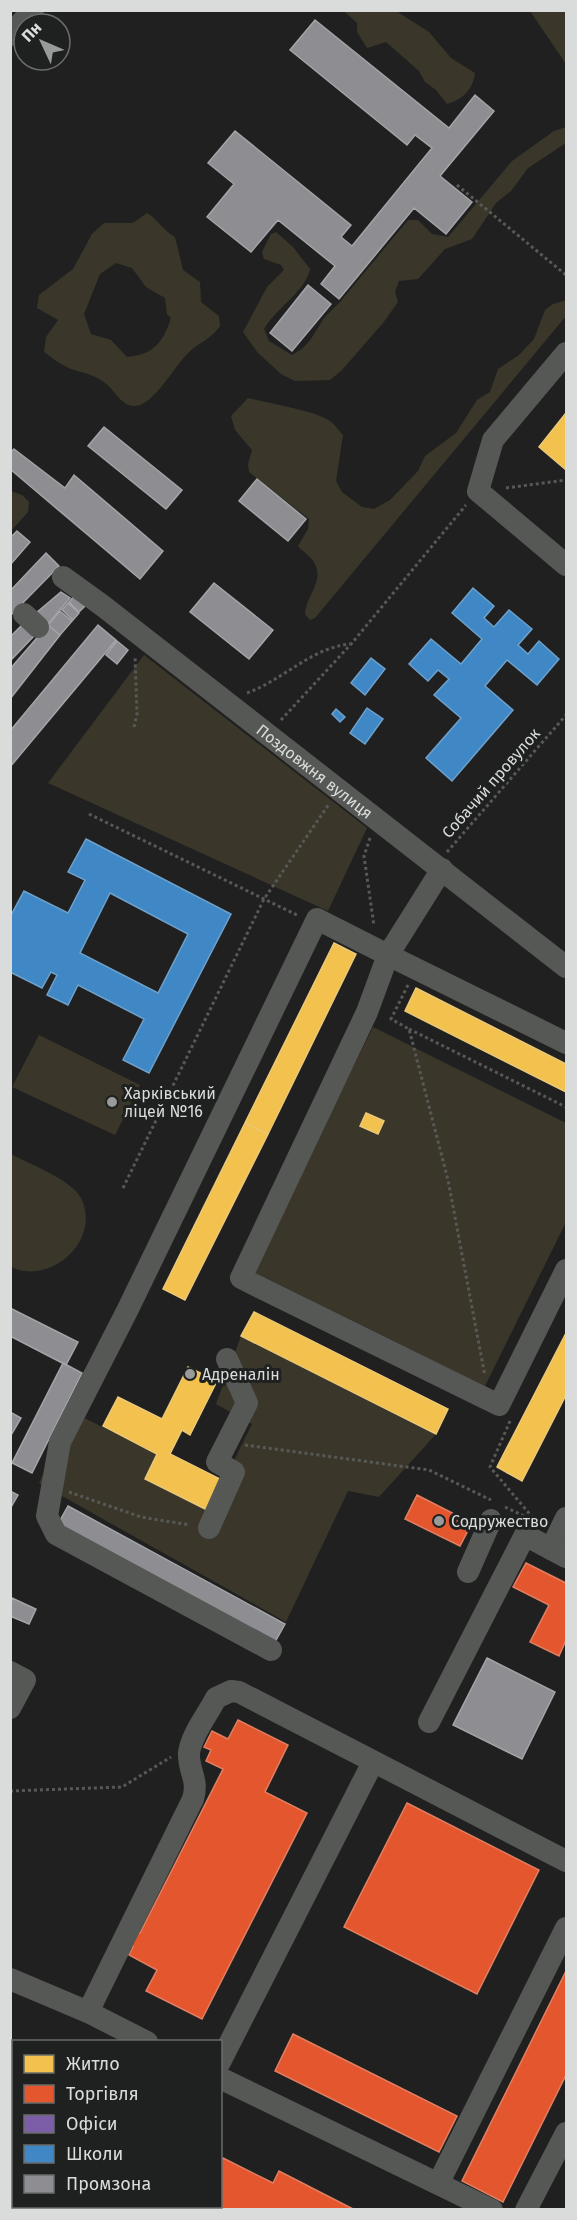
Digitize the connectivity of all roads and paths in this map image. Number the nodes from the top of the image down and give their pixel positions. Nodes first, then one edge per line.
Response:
1 (33, 10) edge
2 (10, 35) edge
3 (457, 184) dead end
4 (567, 275) edge
5 (567, 352) edge
6 (567, 480) edge
7 (478, 491) junction
8 (567, 565) edge
9 (63, 577) dead end
10 (352, 644) junction
11 (135, 652) dead end
12 (226, 702) junction
13 (567, 715) edge
14 (134, 727) dead end
15 (268, 735) junction
16 (335, 795) dead end
17 (89, 814) dead end
18 (370, 836) dead end
19 (442, 869) junction
20 (264, 898) junction
21 (300, 916) dead end
22 (382, 952) junction
23 (567, 967) edge
24 (412, 978) dead end
25 (388, 1007) dead end
26 (391, 1019) junction
27 (409, 1029) junction
28 (567, 1043) edge
29 (567, 1107) edge
30 (123, 1188) dead end
31 (567, 1270) edge
32 (227, 1359) dead end
33 (490, 1400) junction
34 (510, 1419) dead end
35 (227, 1443) junction
36 (52, 1486) junction
37 (567, 1518) edge
38 (491, 1520) dead end
39 (209, 1528) joint
40 (559, 1553) edge
41 (468, 1572) dead end
42 (271, 1650) dead end
43 (10, 1672) edge
44 (10, 1708) edge
45 (429, 1722) dead end
46 (192, 1744) junction
47 (373, 1762) junction
48 (10, 1791) edge
49 (567, 1861) edge
50 (566, 1933) edge
51 (10, 1979) edge
52 (88, 2012) junction
53 (143, 2040) edge
54 (222, 2058) edge
55 (222, 2079) edge
56 (567, 2133) edge
57 (439, 2182) junction
58 (492, 2210) edge
59 (526, 2210) edge

1 - 2 street
3 - 4 path
5 - 7 street
6 - 7 path
7 - 8 street
7 - 10 path
9 - 12 street, Поздовжня вулиця
10 - 12 path
10 - 15 path
11 - 14 path
12 - 15 street, Поздовжня вулиця
13 - 19 path, Собачий провулок
15 - 19 street, Поздовжня вулиця
16 - 20 path
17 - 20 path
18 - 22 path
19 - 22 street
19 - 23 street, Поздовжня вулиця
20 - 21 path
20 - 30 path
22 - 28 street
22 - 33 street
22 - 36 street
24 - 26 path
25 - 26 path
26 - 27 path
27 - 29 path
27 - 33 path
31 - 33 street
32 - 35 street
34 - 35 path
35 - 39 street
36 - 39 path
36 - 42 street
37 - 40 street
38 - 41 street
40 - 45 street
43 - 44 street
46 - 47 street
46 - 48 path
46 - 52 street
47 - 49 street
47 - 54 street
50 - 57 street
51 - 52 street
52 - 53 street
55 - 57 street
56 - 59 street
57 - 58 street

